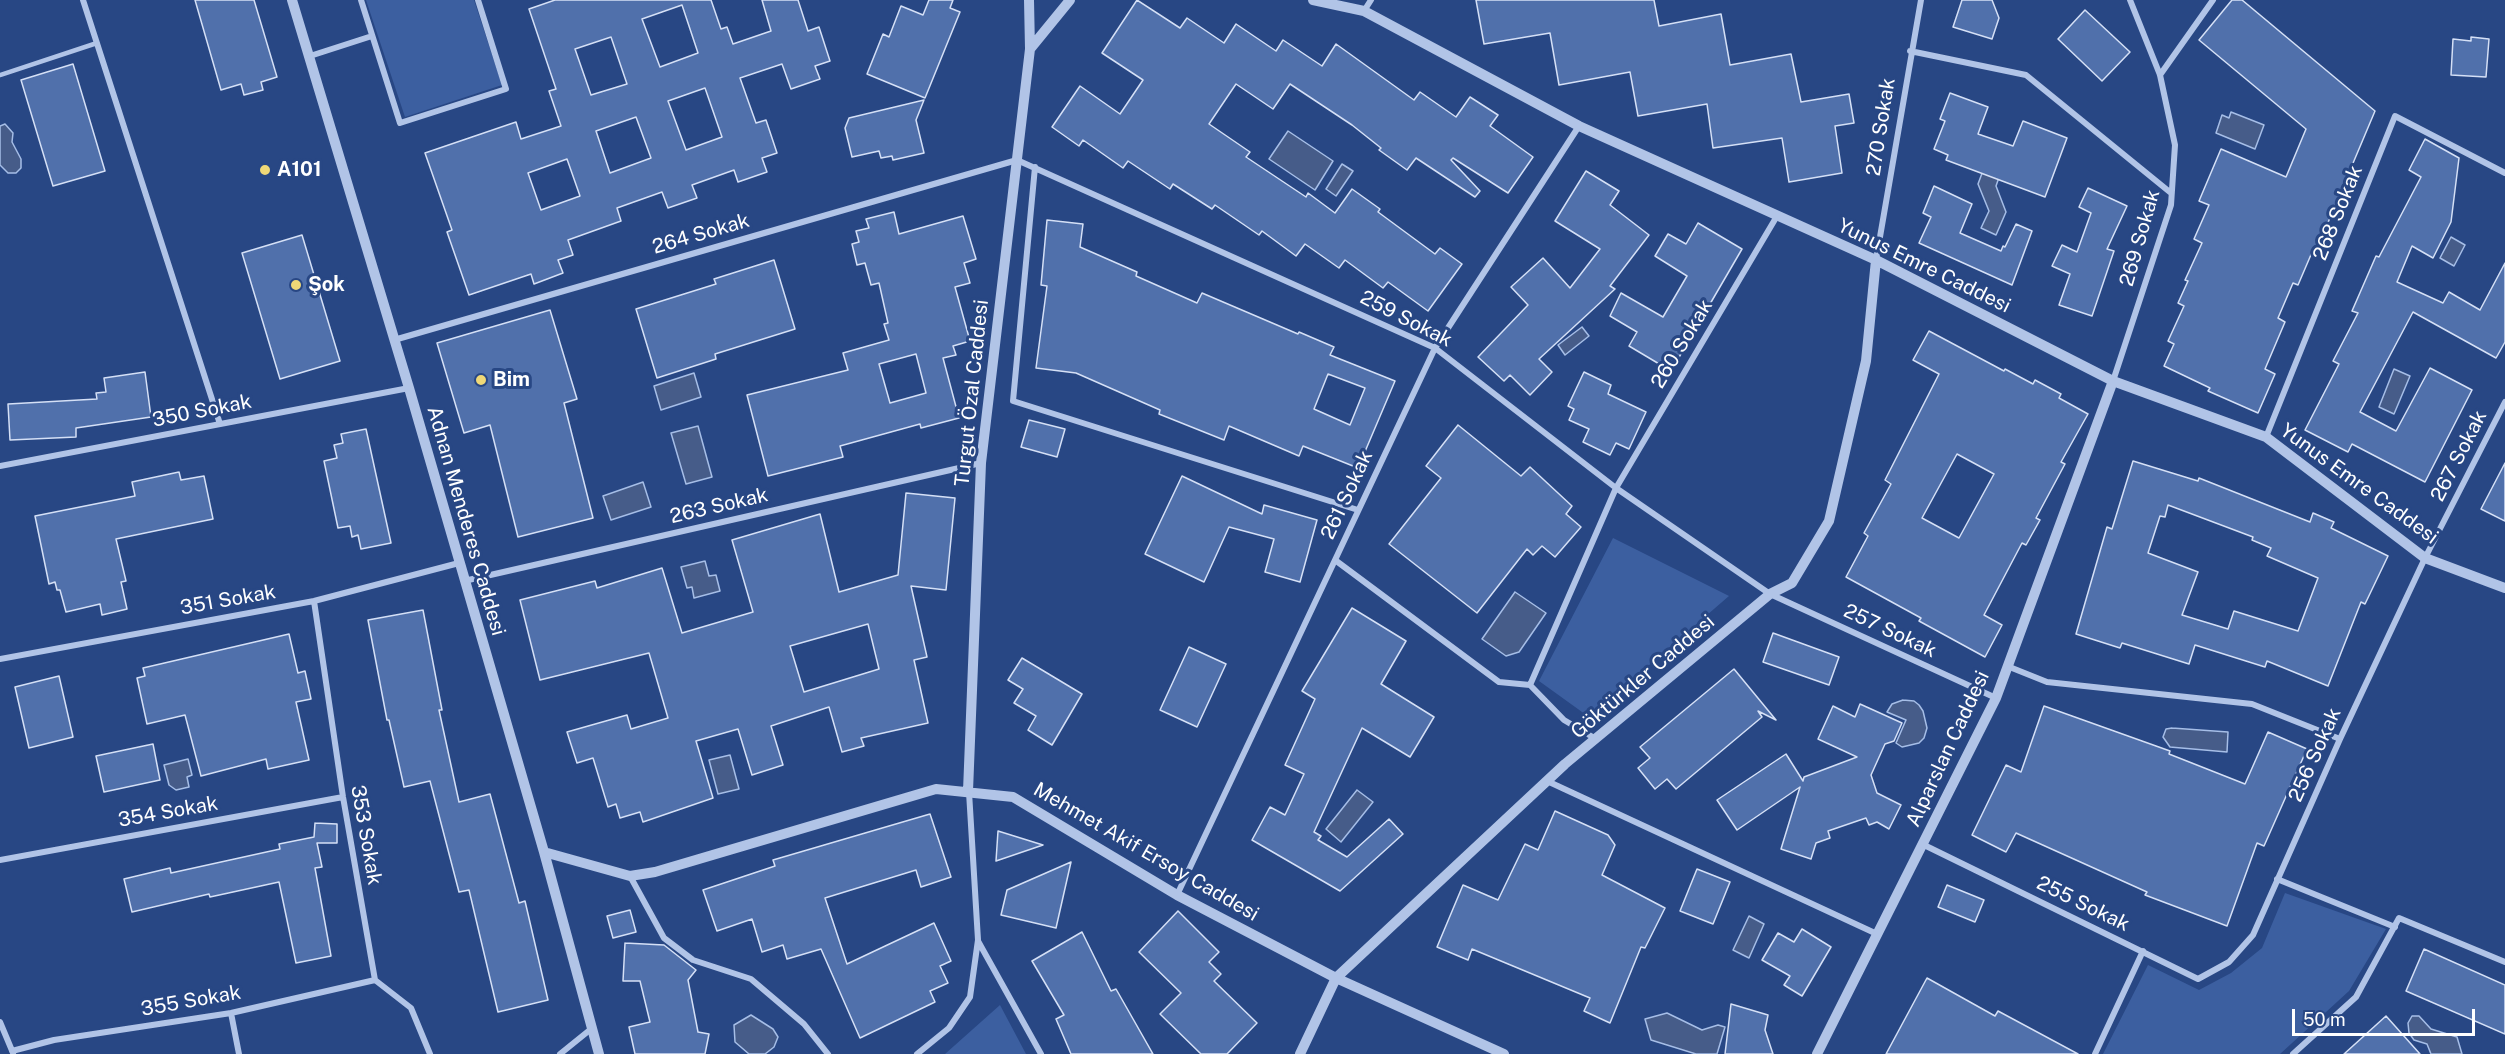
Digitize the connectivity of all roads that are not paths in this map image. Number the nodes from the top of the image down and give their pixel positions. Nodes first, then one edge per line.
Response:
1 (83, 0) edge
2 (292, 0) edge
3 (361, 0) edge
4 (478, 0) edge
5 (1029, 0) edge
6 (1070, 0) edge
7 (1313, 0) edge
8 (1371, 0) edge
9 (1921, 0) edge
10 (2130, 0) edge
11 (2212, 0) edge
12 (1364, 10) junction
13 (372, 36) junction
14 (97, 43) junction
15 (1030, 49) junction
16 (1910, 51) junction
17 (310, 56) junction
18 (0, 75) edge
19 (2160, 75) junction
20 (1579, 126) junction
21 (1017, 160) junction
22 (1035, 167) junction
23 (2505, 173) edge
24 (2171, 193) junction
25 (1777, 216) junction
26 (1876, 260) junction
27 (394, 340) junction
28 (1435, 348) junction
29 (2113, 381) junction
30 (409, 388) junction
31 (2505, 402) edge
32 (220, 424) junction
33 (2266, 437) junction
34 (981, 463) junction
35 (0, 466) edge
36 (1616, 488) junction
37 (1358, 510) junction
38 (2425, 558) junction
39 (1335, 560) junction
40 (459, 563) junction
41 (464, 581) junction
42 (2505, 588) edge
43 (1770, 594) junction
44 (314, 601) junction
45 (0, 659) edge
46 (2006, 666) junction
47 (1530, 685) junction
48 (1996, 698) junction
49 (1596, 739) junction
50 (2340, 739) junction
51 (1547, 781) junction
52 (969, 791) junction
53 (343, 797) junction
54 (1922, 844) junction
55 (544, 852) junction
56 (0, 860) edge
57 (630, 876) junction
58 (2277, 879) junction
59 (1177, 896) junction
60 (2395, 927) junction
61 (1877, 934) junction
62 (978, 940) junction
63 (2143, 951) junction
64 (2229, 962) joint
65 (2505, 962) edge
66 (1336, 978) junction
67 (375, 980) junction
68 (231, 1013) junction
69 (0, 1022) edge
70 (591, 1029) junction
71 (13, 1053) edge
72 (239, 1054) edge
73 (430, 1054) edge
74 (560, 1054) edge
75 (599, 1054) edge
76 (828, 1054) edge
77 (917, 1054) edge
78 (1041, 1054) edge
79 (1300, 1054) edge
80 (1504, 1054) edge
81 (1817, 1054) edge
82 (2095, 1054) edge
83 (2293, 1054) edge

1 - 14 street
2 - 17 street, Adnan Menderes Caddesi
3 - 13 street
4 - 13 street
5 - 15 street, Turgut Özal Caddesi
6 - 15 street
7 - 12 street, Yunus Emre Caddesi
8 - 12 street
9 - 16 street, 270 Sokak
10 - 19 street, 269 Sokak
11 - 19 street
12 - 20 street, Yunus Emre Caddesi
13 - 17 street
14 - 18 lane
14 - 32 street
15 - 21 street, Turgut Özal Caddesi
16 - 24 street
16 - 26 street, 270 Sokak
17 - 27 street, Adnan Menderes Caddesi
19 - 24 street, 269 Sokak
20 - 25 street, Yunus Emre Caddesi
20 - 28 street, 261 Sokak
21 - 22 street, 259 Sokak
21 - 27 street, 264 Sokak
21 - 34 street, Turgut Özal Caddesi
22 - 28 street, 259 Sokak
22 - 37 street
23 - 33 street, 268 Sokak
24 - 29 street, 269 Sokak
25 - 26 street, Yunus Emre Caddesi
25 - 36 street, 260 Sokak
26 - 29 street, Yunus Emre Caddesi
26 - 43 street, Göktürkler Caddesi
27 - 30 street, Adnan Menderes Caddesi
28 - 36 street, 259 Sokak
28 - 37 street, 261 Sokak
29 - 33 street, Yunus Emre Caddesi
29 - 46 street, Alparslan Caddesi
30 - 32 street, 350 Sokak
30 - 40 street, Adnan Menderes Caddesi
31 - 38 street, 267 Sokak
32 - 35 street, 350 Sokak
33 - 38 street, Yunus Emre Caddesi
34 - 41 street, 263 Sokak
34 - 52 street, Turgut Özal Caddesi
36 - 43 street, 259 Sokak
36 - 47 street, 260 Sokak
37 - 39 street, 261 Sokak
38 - 42 street, Yunus Emre Caddesi
38 - 50 street, 256 Sokak
39 - 47 street
39 - 59 street, 261 Sokak
40 - 41 street, Adnan Menderes Caddesi
40 - 44 street, 351 Sokak
41 - 55 street, Adnan Menderes Caddesi
43 - 48 street, 257 Sokak
43 - 49 street, Göktürkler Caddesi
44 - 45 street, 351 Sokak
44 - 53 street, 353 Sokak
46 - 48 street, Alparslan Caddesi
46 - 50 street
47 - 49 street
48 - 54 street, Alparslan Caddesi
49 - 51 street, Göktürkler Caddesi
50 - 58 street, 256 Sokak
51 - 61 street
51 - 66 street, Göktürkler Caddesi
52 - 57 street, Mehmet Akif Ersoy Caddesi
52 - 59 street, Mehmet Akif Ersoy Caddesi
52 - 62 street
53 - 56 street, 354 Sokak
53 - 67 street, 353 Sokak
54 - 61 street, Alparslan Caddesi
54 - 63 street, 255 Sokak
55 - 57 street, Mehmet Akif Ersoy Caddesi
55 - 70 street, Adnan Menderes Caddesi
57 - 76 street
58 - 60 street
58 - 64 street, 256 Sokak
59 - 66 street, Mehmet Akif Ersoy Caddesi
60 - 65 street
60 - 83 street
61 - 81 street, Alparslan Caddesi
62 - 77 street
62 - 78 street
63 - 64 street, 255 Sokak
63 - 82 street
66 - 79 street, Göktürkler Caddesi
66 - 80 street, Mehmet Akif Ersoy Caddesi
67 - 68 street, 355 Sokak
67 - 73 street
68 - 71 street, 355 Sokak
68 - 72 street
69 - 71 street
70 - 74 street
70 - 75 street, Adnan Menderes Caddesi

